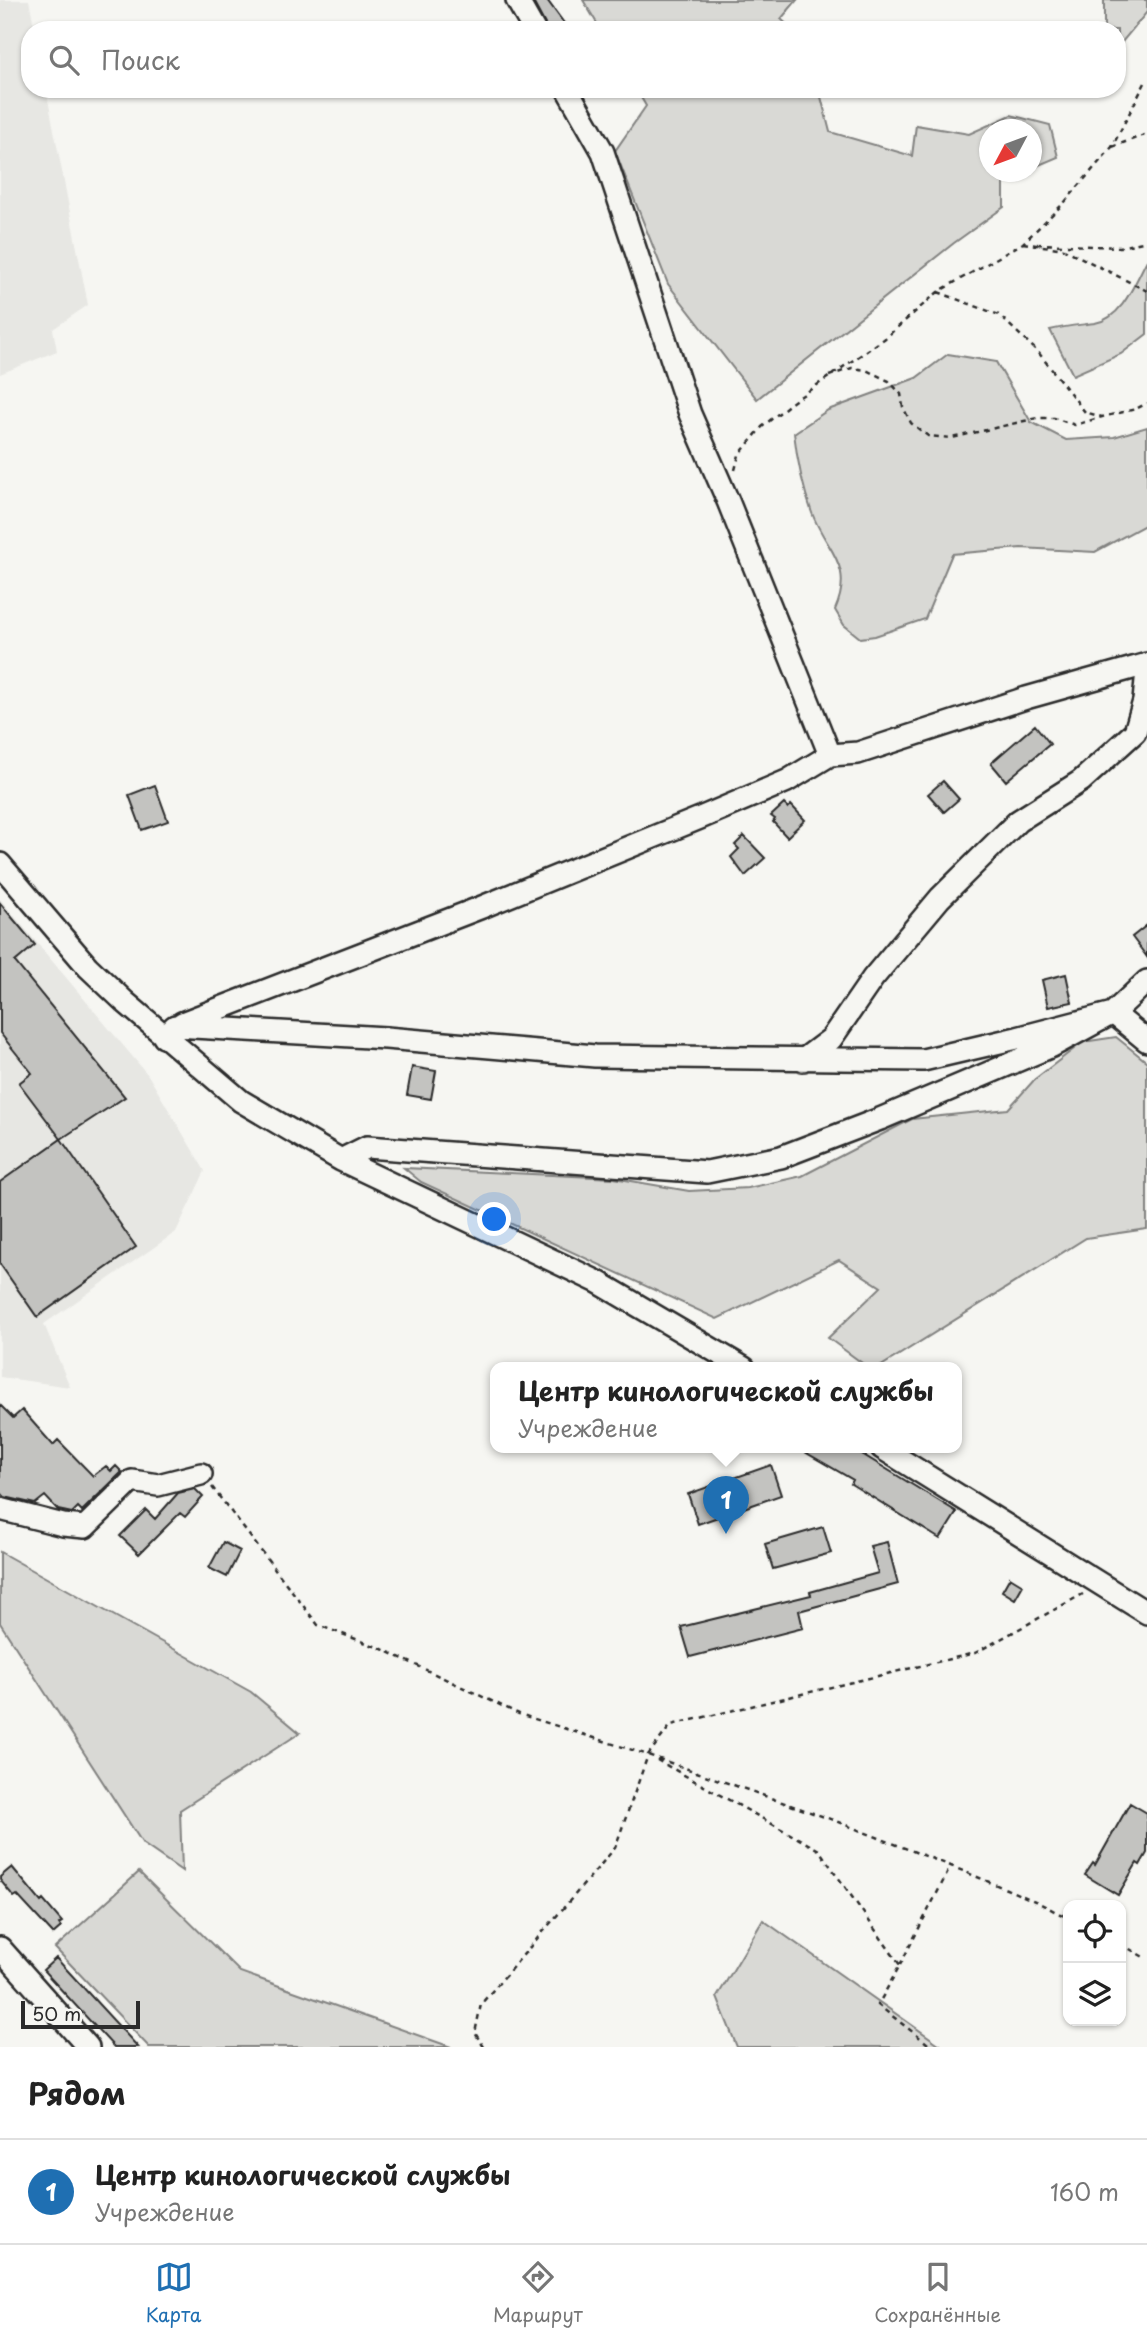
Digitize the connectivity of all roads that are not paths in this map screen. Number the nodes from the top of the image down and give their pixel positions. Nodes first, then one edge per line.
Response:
1 (517, 0) edge
2 (529, 21) edge
3 (572, 98) edge
4 (1147, 664) edge
5 (1147, 670) edge
6 (830, 755) junction
7 (0, 864) edge
8 (1147, 981) edge
9 (1113, 1013) junction
10 (169, 1031) junction
11 (1147, 1041) edge
12 (803, 1060) junction
13 (341, 1160) junction
14 (734, 1362) edge
15 (890, 1453) edge
16 (201, 1474) road end
17 (0, 1509) edge
18 (1147, 1613) edge
19 (0, 1948) edge
20 (88, 2047) edge

1 - 2 street
3 - 6 street
4 - 6 street
5 - 12 street
6 - 10 street
7 - 10 street
8 - 9 street
9 - 11 street
9 - 12 street
9 - 13 street
10 - 12 street
10 - 13 street
13 - 14 street
15 - 18 street
16 - 17 street
19 - 20 street

